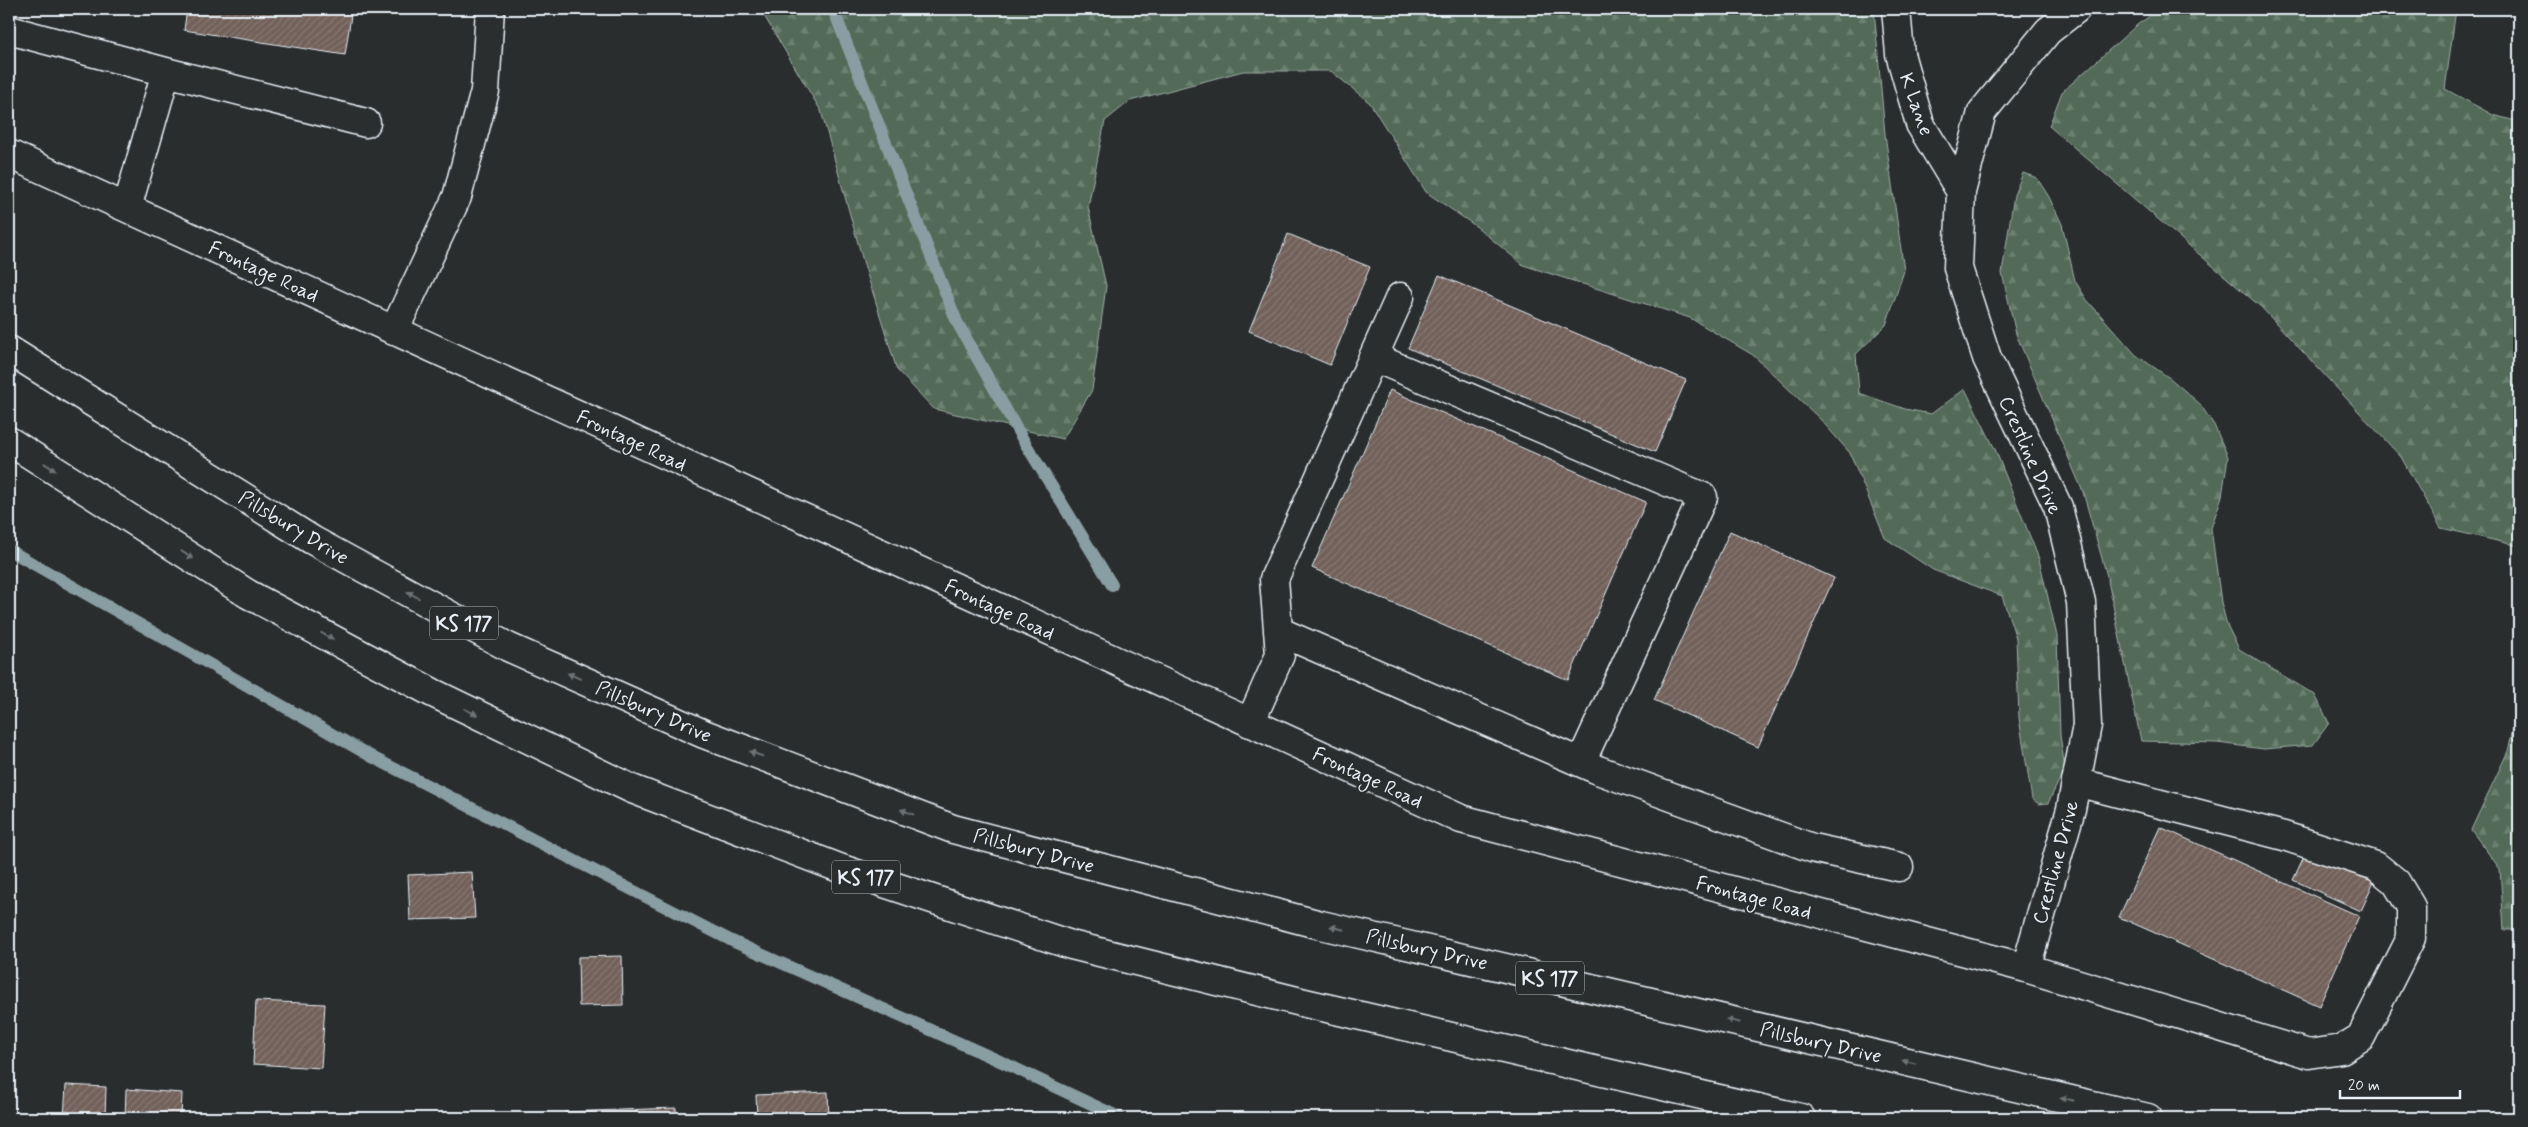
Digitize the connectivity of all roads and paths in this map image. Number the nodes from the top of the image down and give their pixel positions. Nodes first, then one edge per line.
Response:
1 (490, 9) edge
2 (1896, 9) edge
3 (2076, 9) edge
4 (9, 30) edge
5 (166, 72) junction
6 (366, 123) dead end
7 (9, 154) edge
8 (1961, 192) junction
9 (127, 208) junction
10 (1400, 298) dead end
11 (394, 331) junction
12 (9, 350) edge
13 (1373, 357) junction
14 (9, 441) edge
15 (1278, 631) junction
16 (1250, 723) junction
17 (1581, 762) junction
18 (2076, 782) junction
19 (1898, 867) dead end
20 (2026, 968) junction
21 (1801, 1118) edge
22 (2148, 1118) edge

1 - 11 main road
2 - 8 main road, K Lane
3 - 8 main road, Crestline Drive
4 - 5 main road
5 - 6 main road
5 - 9 main road
7 - 9 main road, Frontage Road
8 - 18 main road, Crestline Drive
9 - 11 main road, Frontage Road
10 - 13 main road
11 - 16 main road, Frontage Road
22 -> 12 main road, Pillsbury Drive / KS 177
13 - 15 main road
13 - 17 main road
14 -> 21 main road, KS 177
15 - 16 main road
15 - 17 main road
16 - 20 main road, Frontage Road
17 - 19 main road
18 - 20 main road, Crestline Drive
18 - 20 main road, Frontage Road

